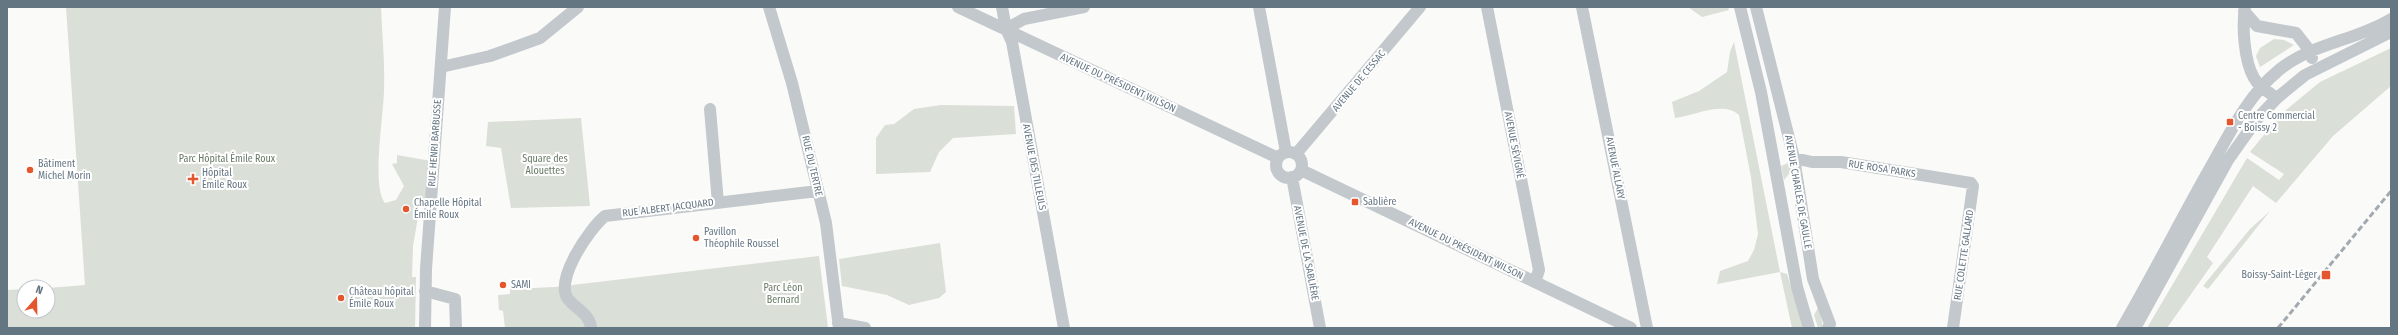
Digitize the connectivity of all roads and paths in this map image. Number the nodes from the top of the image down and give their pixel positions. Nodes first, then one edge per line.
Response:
1 (445, 7) edge
2 (578, 7) edge
3 (769, 7) edge
4 (958, 7) edge
5 (1002, 7) edge
6 (1084, 7) edge
7 (1259, 7) edge
8 (1420, 7) edge
9 (1487, 7) edge
10 (1582, 7) edge
11 (1740, 7) edge
12 (1756, 7) edge
13 (2244, 9) edge
14 (2391, 19) edge
15 (1006, 29) junction
16 (2391, 32) edge
17 (2310, 51) junction
18 (441, 67) junction
19 (2315, 69) junction
20 (2261, 87) junction
21 (2277, 98) junction
22 (710, 109) dead end
23 (1287, 155) junction
24 (1794, 158) junction
25 (1296, 174) junction
26 (1971, 183) joint
27 (818, 191) junction
28 (718, 203) junction
29 (1535, 282) junction
30 (425, 291) junction
31 (838, 325) edge
32 (425, 328) edge
33 (456, 328) edge
34 (591, 328) edge
35 (865, 328) edge
36 (1064, 328) edge
37 (1320, 328) edge
38 (1631, 328) edge
39 (1647, 328) edge
40 (1809, 328) edge
41 (1828, 328) edge
42 (1953, 328) edge
43 (2122, 328) edge
44 (2135, 328) edge

1 - 18 street, RUE HENRI BARBUSSE
2 - 18 street
3 - 27 street, RUE DU TERTRE
4 - 15 street, AVENUE DU PRÉSIDENT WILSON
5 - 15 street, AVENUE DES TILLEULS
6 - 15 street
7 - 23 street
8 - 23 street, AVENUE DE CESSAC
9 - 29 street, AVENUE SÉVIGNÉ
10 - 39 street, AVENUE ALLARY
11 - 40 street, AVENUE CHARLES DE GAULLE
12 - 24 street, AVENUE CHARLES DE GAULLE
13 - 17 street
13 - 20 street
14 - 17 street
15 - 23 street, AVENUE DU PRÉSIDENT WILSON
15 - 36 street, AVENUE DES TILLEULS
16 - 19 street
17 - 19 street
17 - 20 street
18 - 30 street, RUE HENRI BARBUSSE
19 - 21 street
20 - 21 street
20 - 43 street
21 - 44 street
22 - 28 street
23 - 25 street, AVENUE DE LA SABLIÈRE
23 - 25 street, AVENUE DU PRÉSIDENT WILSON
24 - 26 street, RUE ROSA PARKS
24 - 41 street, AVENUE CHARLES DE GAULLE
25 - 29 street, AVENUE DU PRÉSIDENT WILSON
25 - 37 street, AVENUE DE LA SABLIÈRE
26 - 42 street, RUE COLETTE GALLARD
27 - 28 street, RUE ALBERT JACQUARD
27 - 31 street, RUE DU TERTRE
28 - 34 street, RUE ALBERT JACQUARD
29 - 38 street, AVENUE DU PRÉSIDENT WILSON
30 - 32 street, RUE HENRI BARBUSSE
30 - 33 street
31 - 35 street

